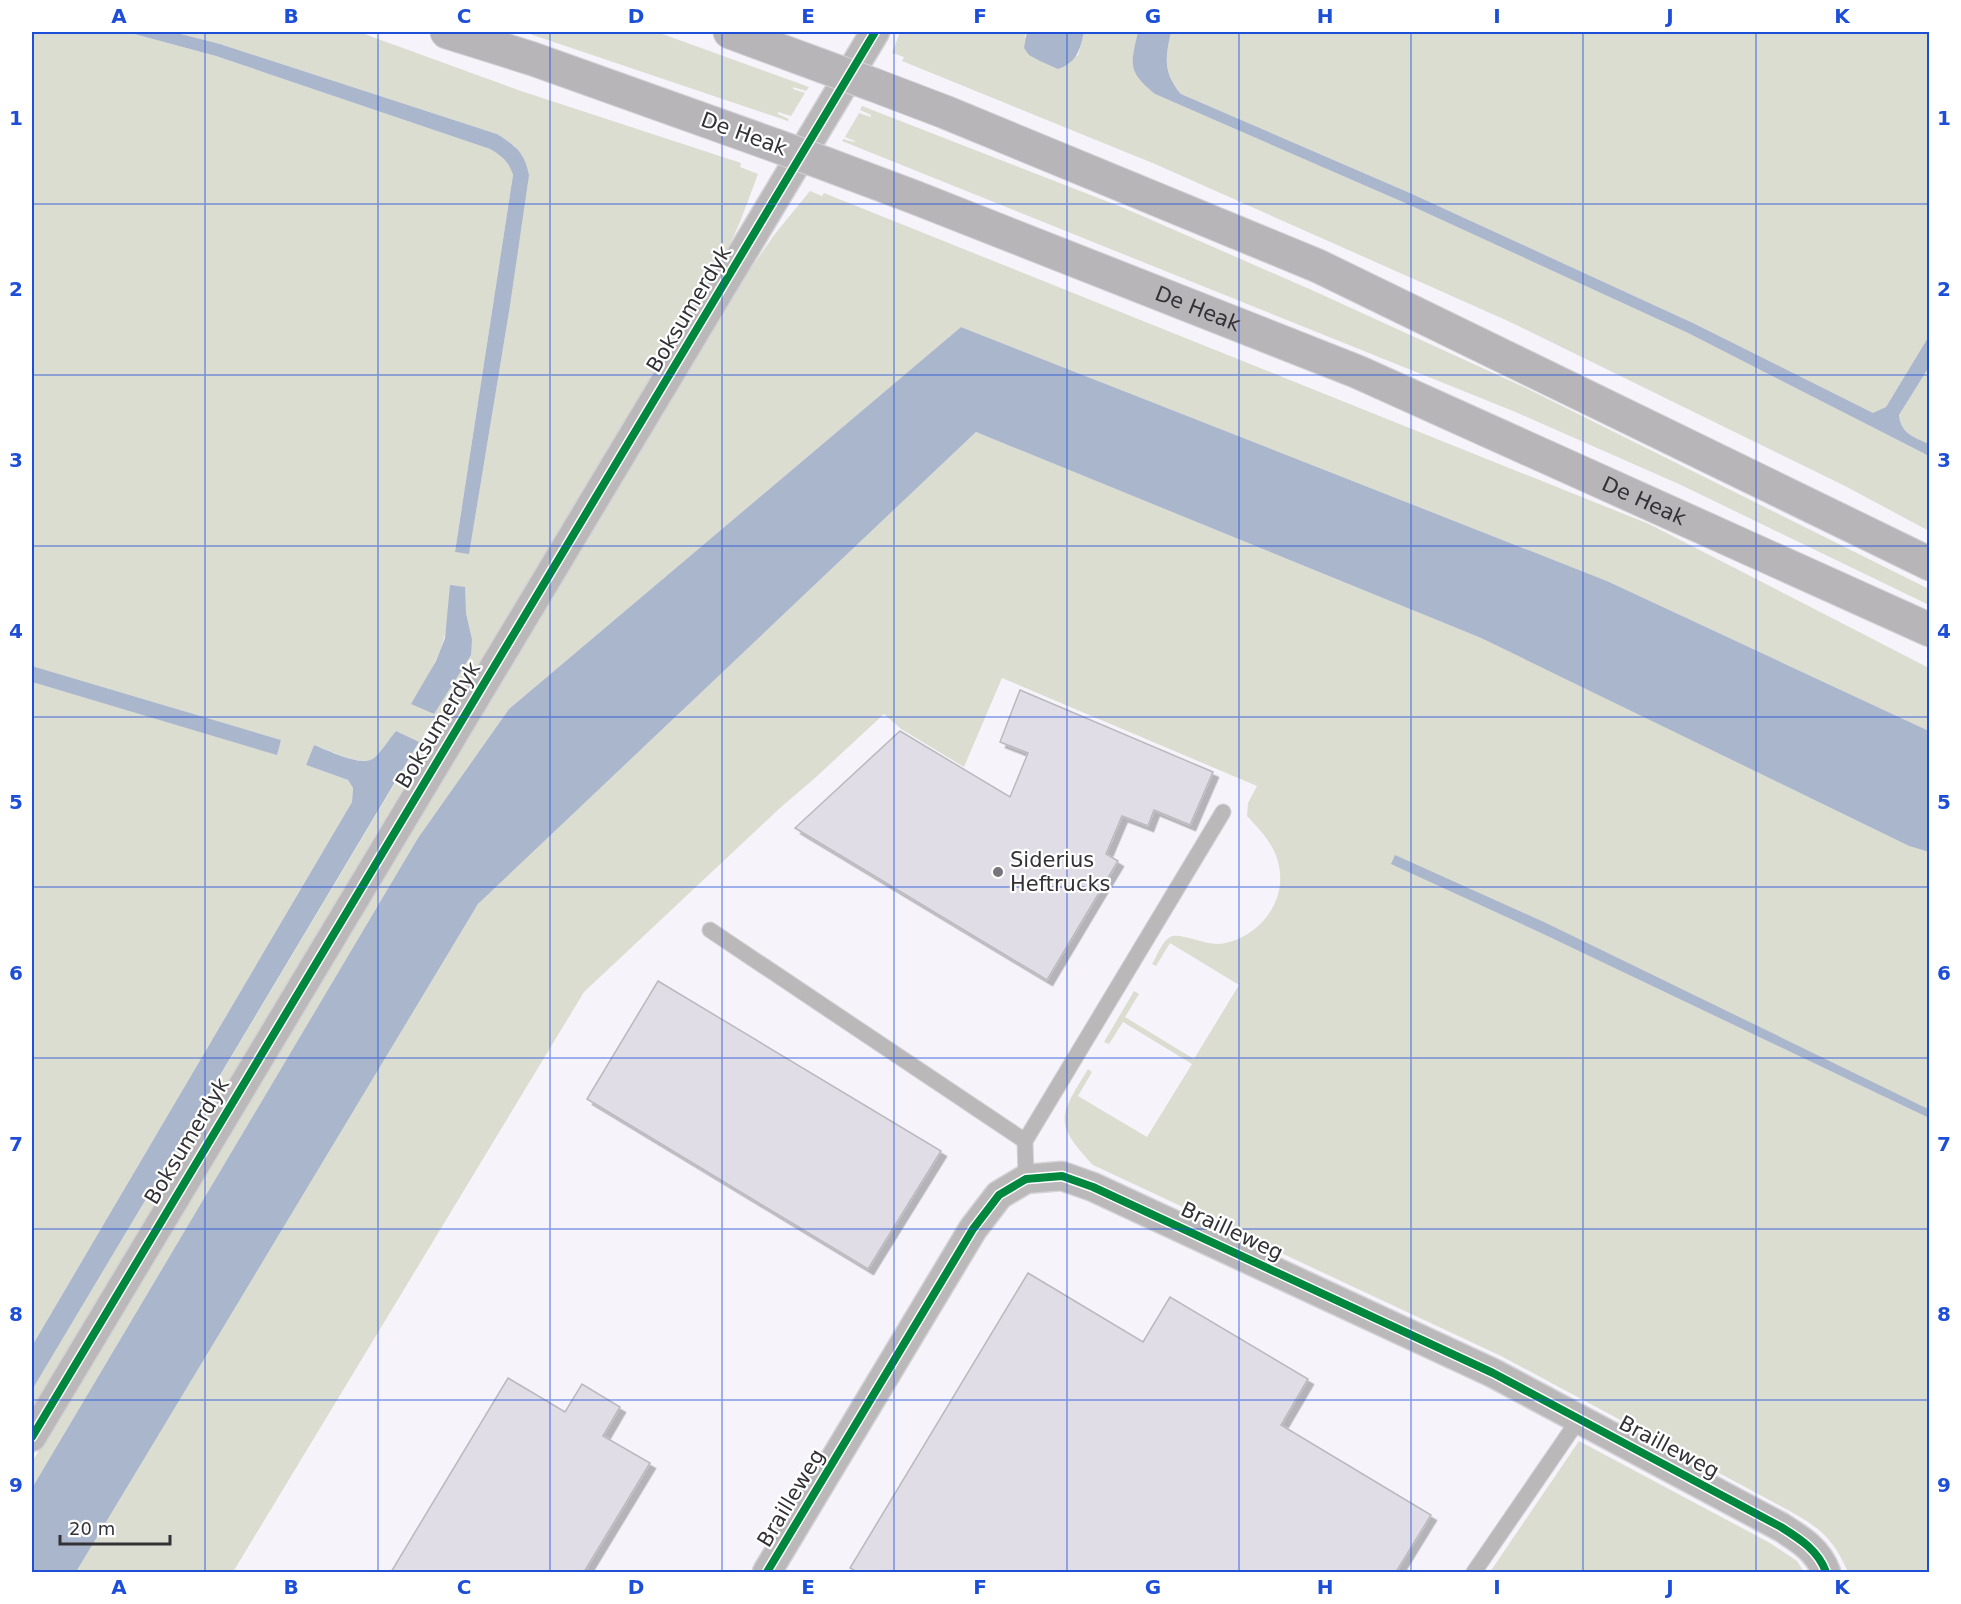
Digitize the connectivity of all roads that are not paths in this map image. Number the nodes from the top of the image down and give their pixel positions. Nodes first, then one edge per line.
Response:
1 (447, 32) edge
2 (730, 32) edge
3 (875, 32) edge
4 (1929, 564) edge
5 (1929, 630) edge
6 (1222, 812) dead end
7 (710, 930) dead end
8 (1025, 1141) junction
9 (1026, 1179) junction
10 (1579, 1419) junction
11 (32, 1437) edge
12 (767, 1572) edge
13 (1474, 1572) edge
14 (1826, 1572) edge

1 - 5 highway, De Heak, bridge
2 - 4 highway, bridge
3 - 11 street, Boksumerdyk
6 - 8 lane
7 - 8 lane
8 - 9 lane
9 - 10 street, Brailleweg
9 - 12 street, Brailleweg
10 - 13 lane
10 - 14 street, Brailleweg

